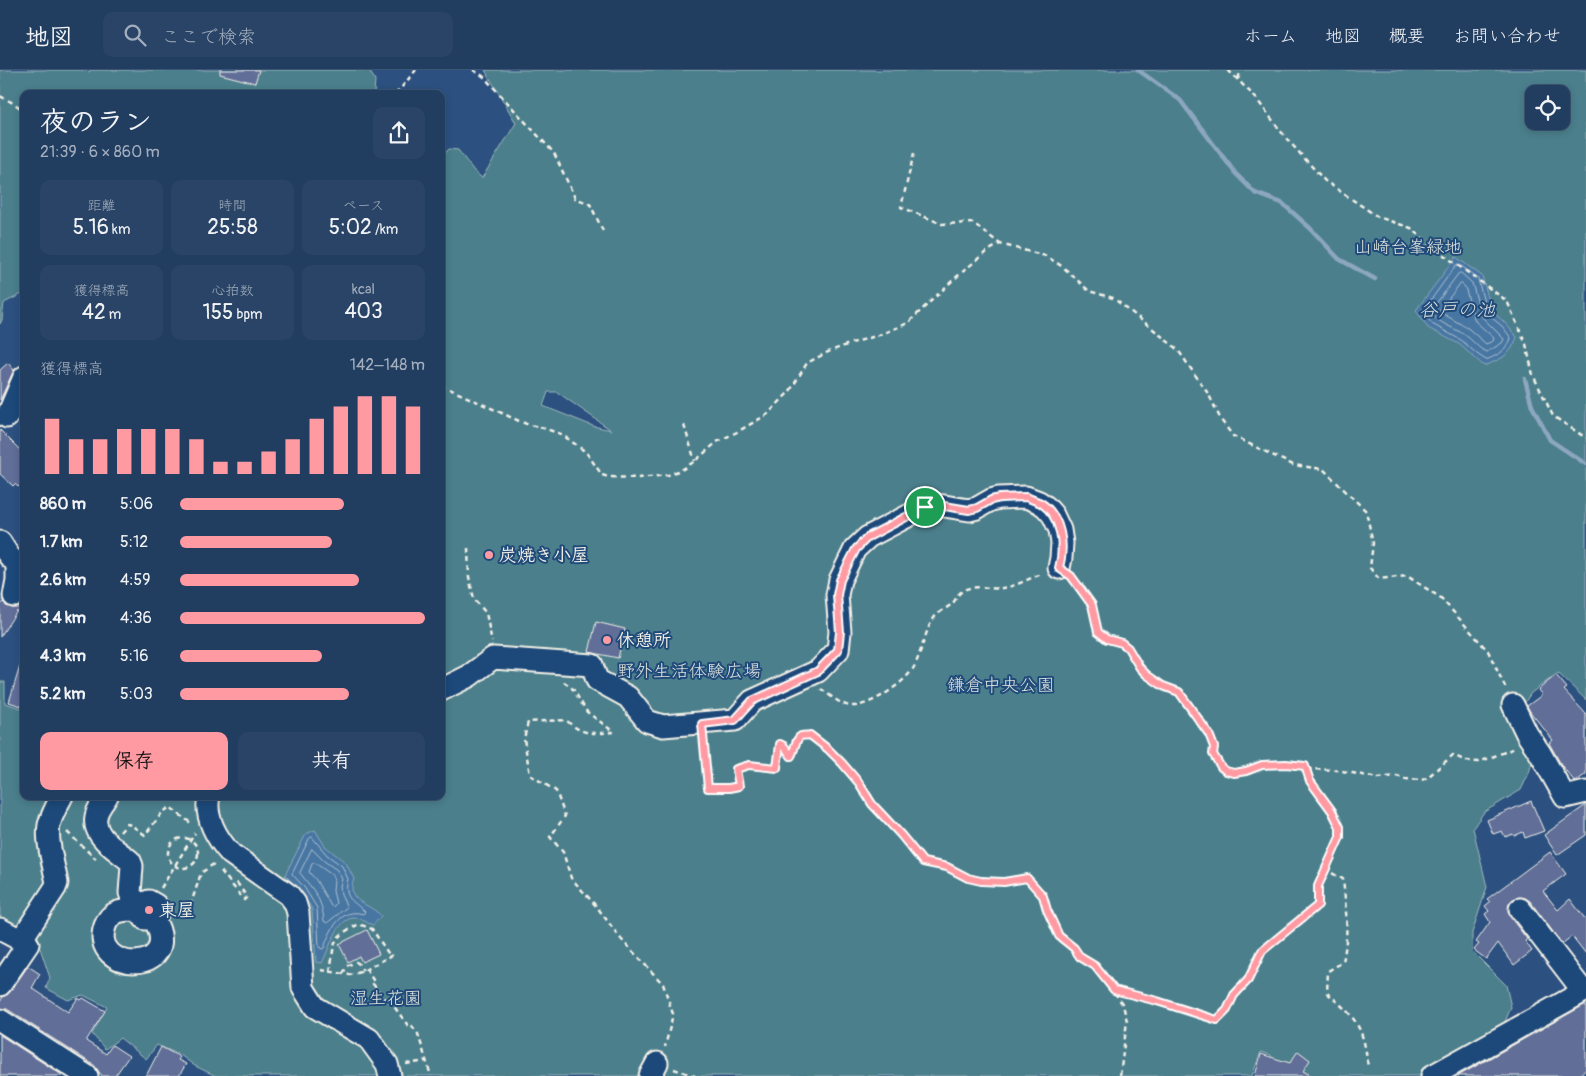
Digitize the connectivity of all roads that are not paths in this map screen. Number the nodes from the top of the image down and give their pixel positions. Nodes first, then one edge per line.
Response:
1 (20, 389) edge
2 (10, 420) edge
3 (0, 542) edge
4 (20, 563) edge
5 (1059, 568) road end
6 (14, 596) dead end
7 (445, 688) edge
8 (1513, 705) road end
9 (1586, 792) edge
10 (60, 800) edge
11 (105, 800) edge
12 (208, 800) edge
13 (1520, 909) dead end
14 (149, 913) road end
15 (0, 928) edge
16 (21, 940) junction
17 (0, 985) edge
18 (1584, 991) edge
19 (0, 1020) edge
20 (87, 1076) edge
21 (390, 1076) edge
22 (1432, 1076) edge

1 - 2 street
3 - 4 street
4 - 6 street
5 - 7 street
8 - 9 street
10 - 16 street
11 - 14 street
12 - 21 street
13 - 18 street
15 - 16 street
16 - 17 street
18 - 22 street
19 - 20 street

